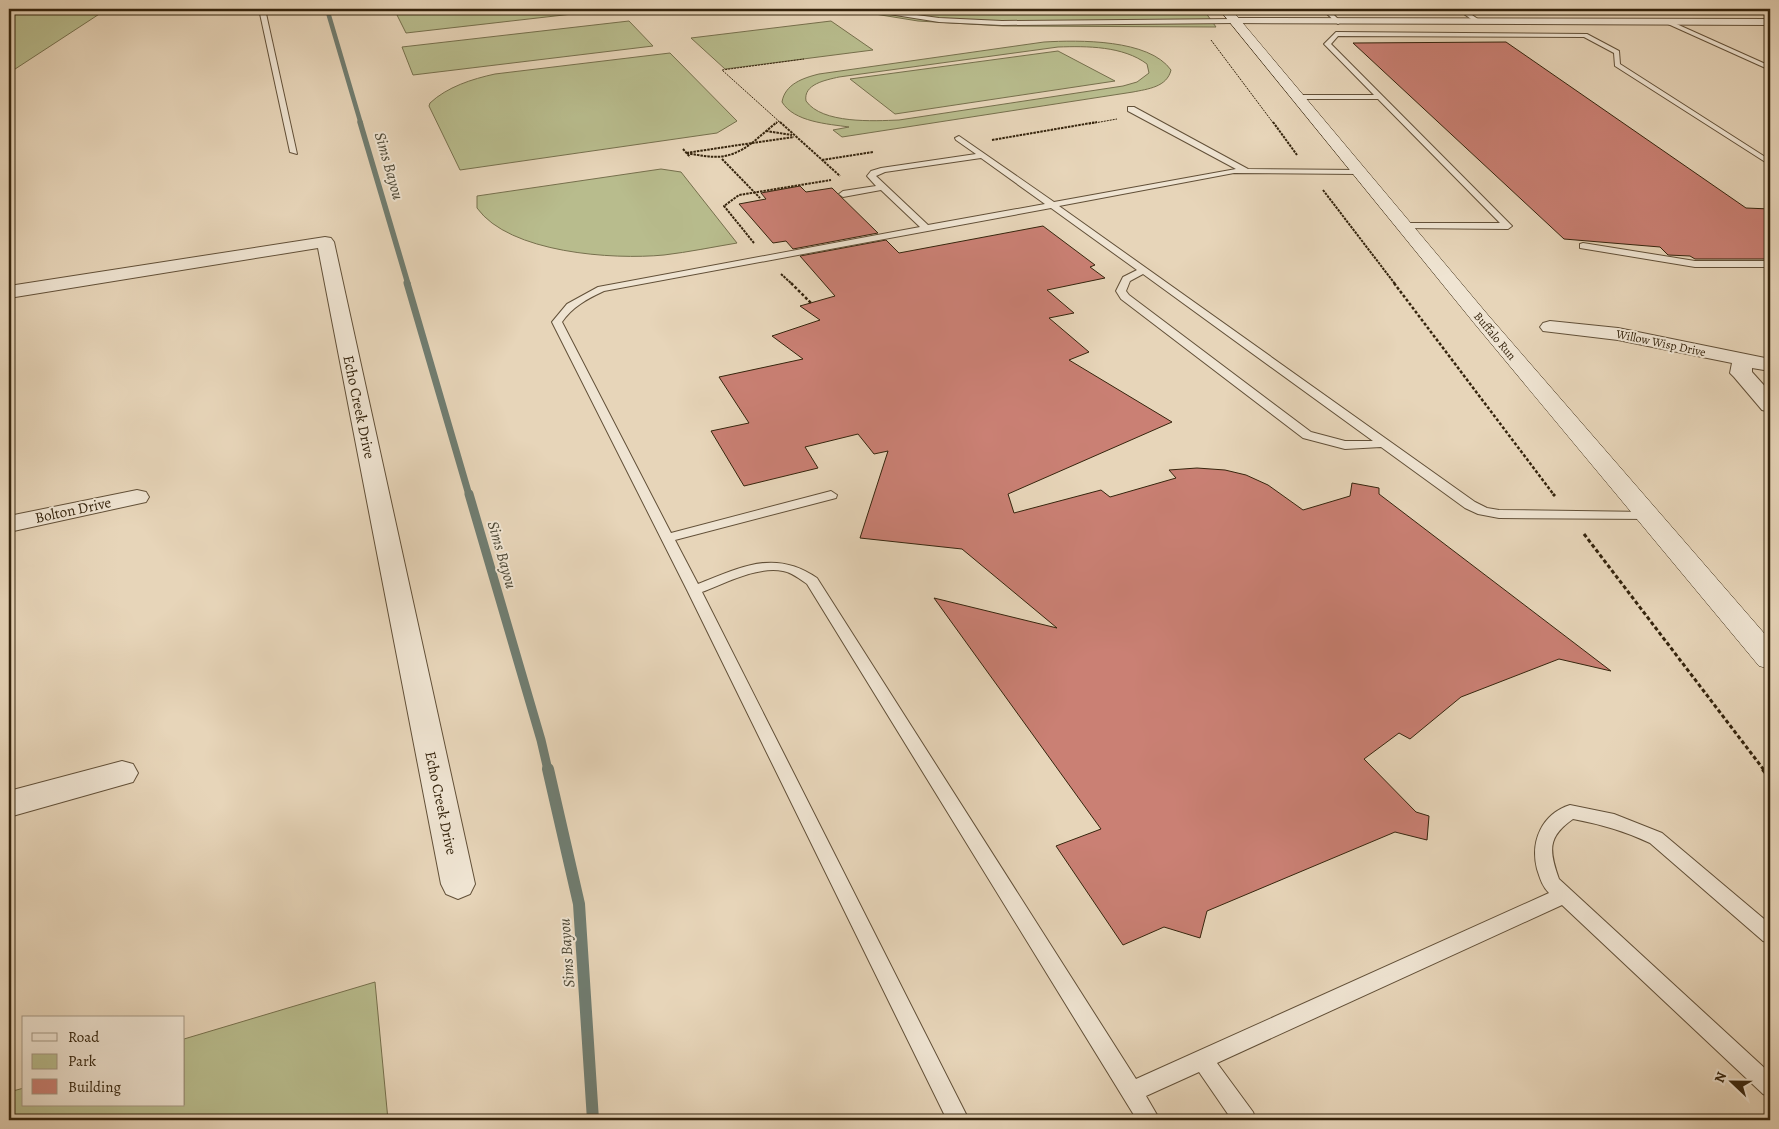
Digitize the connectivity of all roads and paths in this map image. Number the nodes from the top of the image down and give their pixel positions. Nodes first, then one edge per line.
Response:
1 (262, 9) edge
2 (861, 9) edge
3 (1639, 9) edge
4 (1230, 15) edge
5 (1197, 22) junction
6 (1338, 22) junction
7 (1414, 22) junction
8 (1480, 22) junction
9 (1576, 22) junction
10 (1770, 22) edge
11 (1670, 23) junction
12 (1430, 34) junction
13 (1585, 35) junction
14 (804, 59) dead end
15 (1770, 68) edge
16 (1298, 97) junction
17 (1380, 97) junction
18 (1131, 109) dead end
19 (1142, 115) junction
20 (778, 122) junction
21 (766, 131) junction
22 (794, 136) junction
23 (963, 141) joint
24 (750, 143) junction
25 (683, 149) dead end
26 (294, 152) dead end
27 (686, 153) junction
28 (982, 155) junction
29 (690, 158) dead end
30 (722, 158) junction
31 (1770, 163) edge
32 (1245, 170) junction
33 (1309, 171) junction
34 (1359, 172) junction
35 (882, 187) junction
36 (755, 193) junction
37 (843, 194) dead end
38 (760, 198) dead end
39 (1051, 205) junction
40 (1404, 226) junction
41 (926, 228) junction
42 (1583, 246) dead end
43 (766, 258) junction
44 (1770, 264) edge
45 (1142, 271) junction
46 (9, 292) edge
47 (811, 303) dead end
48 (1550, 327) dead end
49 (1743, 360) junction
50 (1770, 365) edge
51 (1770, 405) edge
52 (1383, 443) junction
53 (831, 494) dead end
54 (137, 497) dead end
55 (1570, 516) junction
56 (1648, 516) junction
57 (9, 524) edge
58 (666, 538) junction
59 (694, 590) junction
60 (1770, 659) edge
61 (122, 773) dead end
62 (1770, 778) edge
63 (9, 804) edge
64 (458, 884) dead end
65 (1564, 895) junction
66 (1770, 935) edge
67 (1203, 1060) junction
68 (1770, 1087) edge
69 (1131, 1092) junction
70 (958, 1120) edge
71 (1149, 1120) edge
72 (1245, 1120) edge

1 - 26 lane
2 - 5 lane
3 - 11 street
4 - 5 lane
4 - 6 street
4 - 16 street, Buffalo Run
5 - 33 path
6 - 7 street
6 - 8 lane
7 - 8 street
7 - 12 lane
8 - 9 street
9 - 11 street
9 - 13 lane
10 - 11 street
11 - 15 lane
12 - 13 lane
12 - 17 lane
13 - 31 lane
14 - 20 path
16 - 17 lane
16 - 34 street, Buffalo Run
17 - 40 lane
18 - 19 lane
19 - 23 path
19 - 32 lane
20 - 21 path
20 - 22 path
21 - 22 path
21 - 24 path
22 - 24 path
22 - 36 path
23 - 28 lane
24 - 27 path
24 - 30 path
25 - 27 path
27 - 29 path
27 - 30 path
28 - 35 lane
28 - 39 lane
30 - 36 path
32 - 33 lane
32 - 39 lane
33 - 34 lane
33 - 55 path
34 - 40 street, Buffalo Run
35 - 37 lane
35 - 41 lane
36 - 38 path
36 - 43 path
39 - 41 lane
39 - 45 lane
40 - 56 street, Buffalo Run
41 - 43 lane
42 - 44 lane
43 - 47 path
43 - 58 lane
45 - 52 lane
45 - 52 lane
46 - 64 street, Echo Creek Drive
48 - 49 street, Willow Wisp Drive
49 - 50 street, Willow Wisp Drive
49 - 51 street
52 - 55 lane
53 - 58 lane
54 - 57 street, Bolton Drive
55 - 56 lane
55 - 62 path
56 - 60 street, Buffalo Run
58 - 59 lane
59 - 69 lane
59 - 70 lane
61 - 63 street
65 - 66 lane
65 - 67 lane
65 - 68 lane
67 - 69 lane
67 - 72 lane
69 - 71 lane

